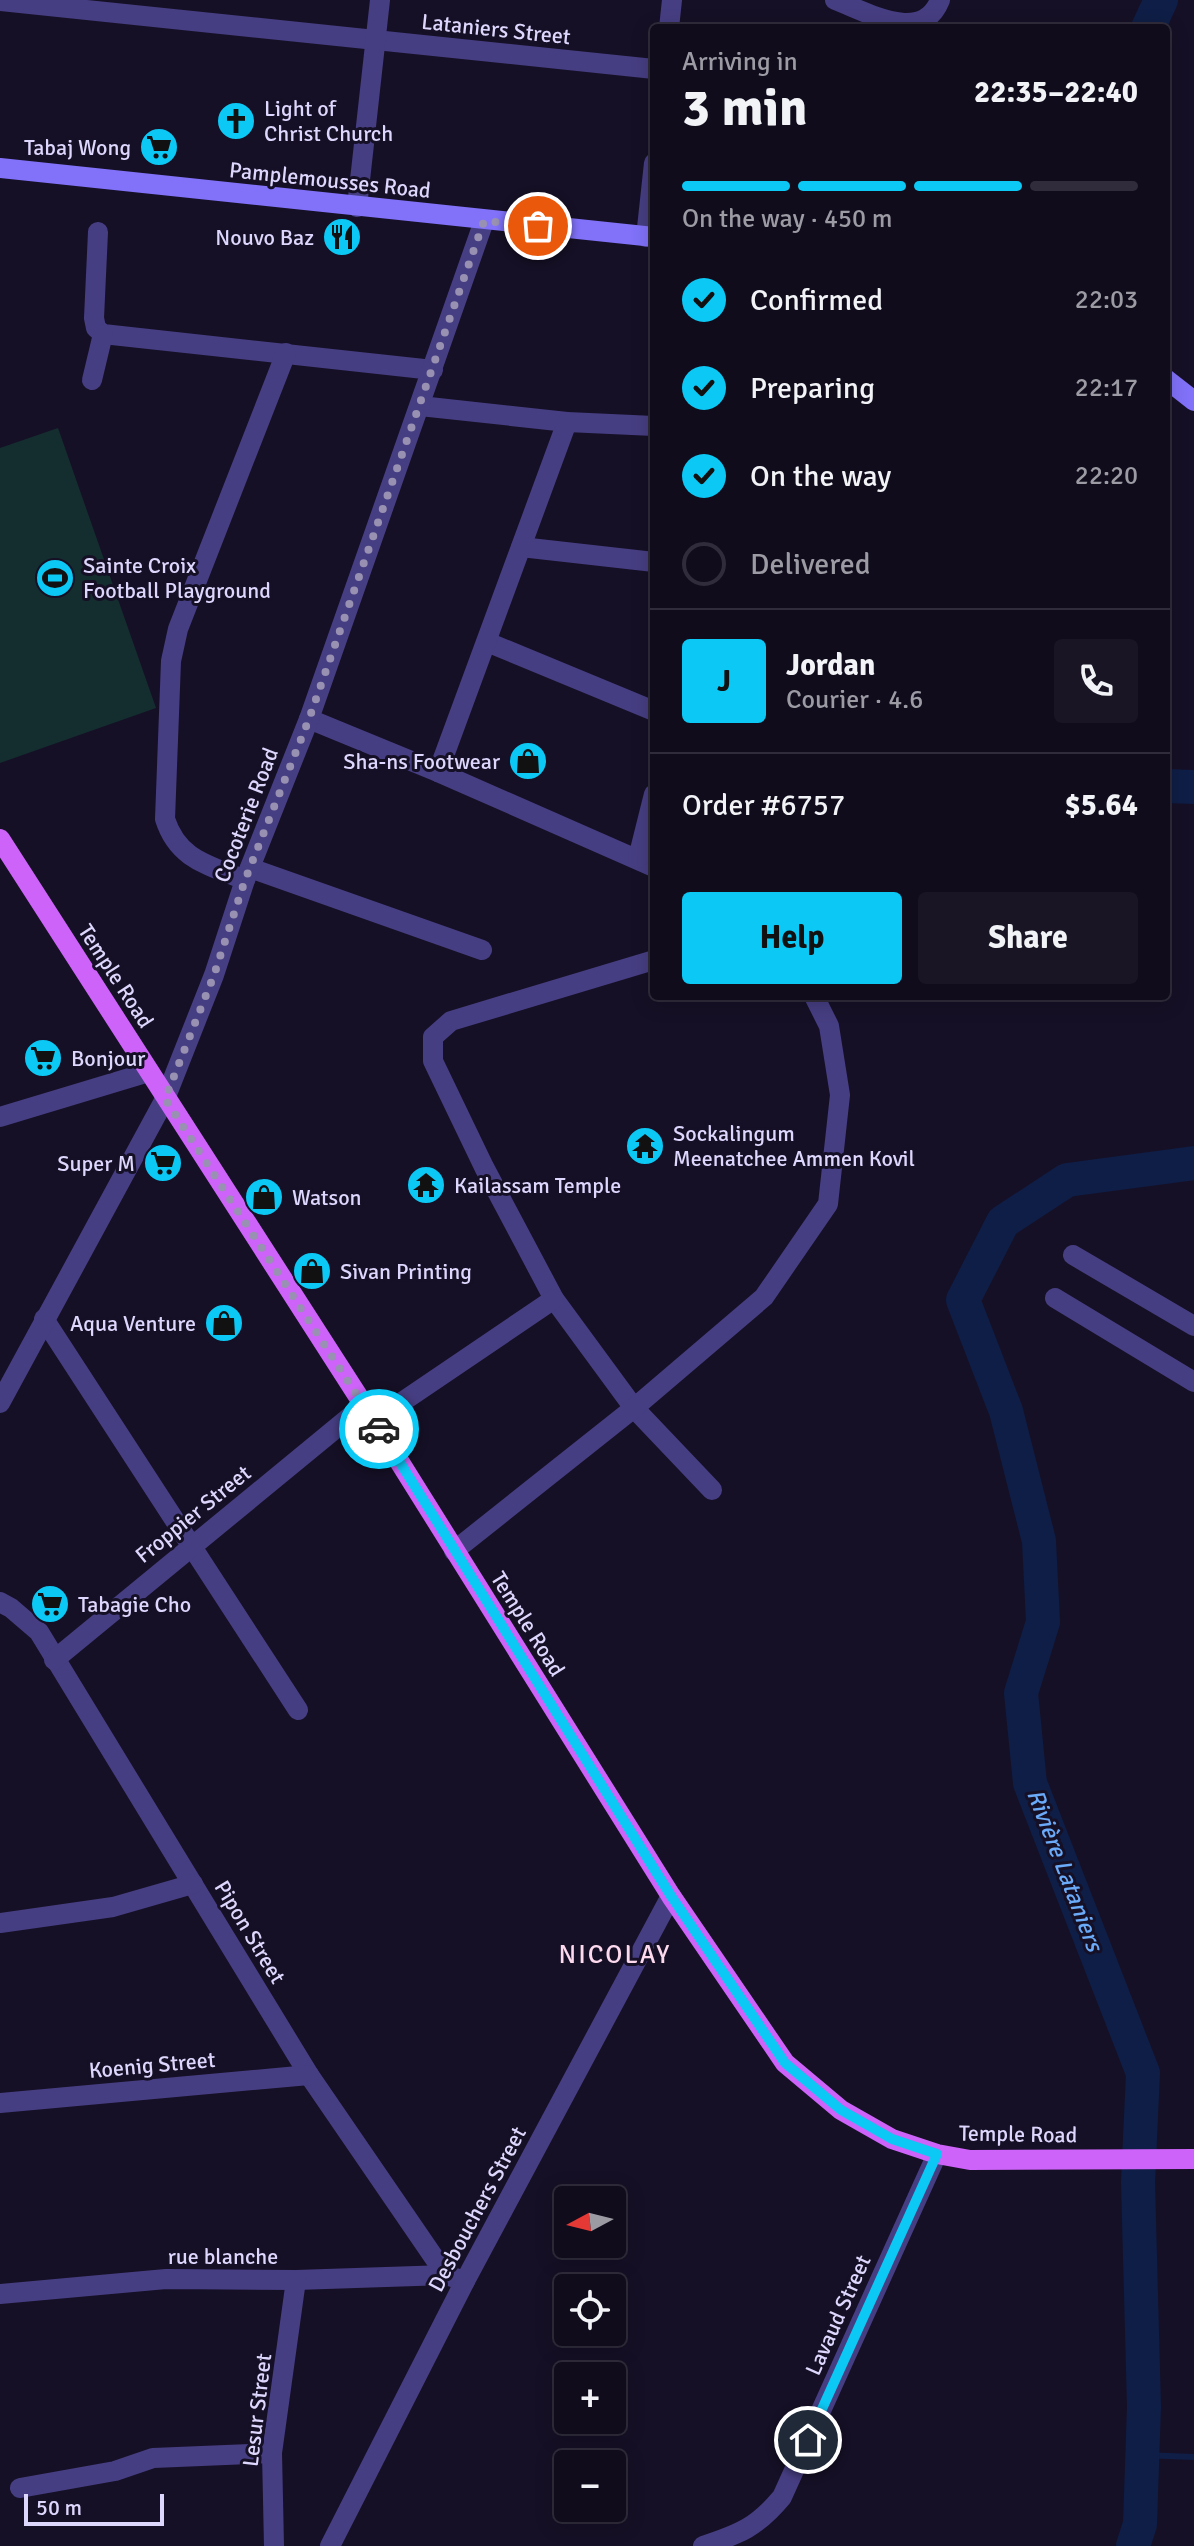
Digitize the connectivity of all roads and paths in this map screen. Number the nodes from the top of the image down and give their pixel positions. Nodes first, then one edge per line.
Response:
1 (380, 0) edge
2 (672, 0) edge
3 (835, 0) edge
4 (940, 0) edge
5 (0, 1) edge
6 (669, 24) edge
7 (375, 41) junction
8 (650, 69) edge
9 (0, 168) edge
10 (357, 207) junction
11 (484, 221) junction
12 (98, 232) dead end
13 (650, 237) edge
14 (103, 334) junction
15 (286, 353) junction
16 (433, 370) junction
17 (92, 380) dead end
18 (1170, 382) edge
19 (1194, 401) edge
20 (420, 406) junction
21 (567, 422) junction
22 (650, 426) edge
23 (521, 547) junction
24 (650, 562) edge
25 (487, 642) junction
26 (650, 709) edge
27 (309, 719) junction
28 (438, 772) junction
29 (650, 828) edge
30 (0, 839) edge
31 (646, 862) edge
32 (247, 874) junction
33 (482, 950) dead end
34 (650, 961) edge
35 (816, 1000) edge
36 (149, 1072) junction
37 (165, 1099) junction
38 (0, 1117) edge
39 (1073, 1255) dead end
40 (1055, 1298) dead end
41 (554, 1299) junction
42 (44, 1319) junction
43 (1194, 1326) edge
44 (1194, 1382) edge
45 (0, 1403) edge
46 (634, 1408) junction
47 (368, 1414) junction
48 (712, 1490) dead end
49 (191, 1545) junction
50 (454, 1551) junction
51 (0, 1602) edge
52 (54, 1660) junction
53 (298, 1710) dead end
54 (193, 1884) junction
55 (671, 1896) junction
56 (0, 1923) edge
57 (309, 2075) junction
58 (0, 2103) edge
59 (937, 2154) junction
60 (1194, 2159) edge
61 (455, 2278) junction
62 (296, 2280) junction
63 (0, 2294) edge
64 (272, 2453) junction
65 (20, 2488) dead end
66 (274, 2546) edge
67 (330, 2546) edge
68 (703, 2546) edge

1 - 7 street
2 - 6 street
3 - 4 street
5 - 7 street, Lataniers Street
7 - 8 street, Lataniers Street
7 - 10 street
9 - 10 main road, Pamplemousses Road
10 - 11 main road, Pamplemousses Road
11 - 13 main road, Pamplemousses Road
11 - 16 street, Cocoterie Road
12 - 14 street
14 - 15 street
14 - 17 street
15 - 16 street
15 - 32 street
16 - 20 street, Cocoterie Road
18 - 19 main road
20 - 21 street
20 - 27 street, Cocoterie Road
21 - 22 street
21 - 23 street
23 - 24 street
23 - 25 street
25 - 26 street
25 - 28 street
27 - 28 street
27 - 32 street, Cocoterie Road
28 - 31 street
29 - 31 street
30 - 36 main road, Temple Road
32 - 33 street
32 - 37 street, Cocoterie Road
34 - 41 street
35 - 46 street
36 - 37 main road, Temple Road
36 - 38 street
37 - 42 street, Cocoterie Road
37 - 47 main road, Temple Road
39 - 43 street
40 - 44 street
41 - 46 street
41 - 47 street, Froppier Street
42 - 45 street, Cocoterie Road
42 - 49 street
46 - 48 street
46 - 50 street
47 - 49 street, Froppier Street
47 - 50 main road, Temple Road
49 - 52 street, Froppier Street
49 - 53 street
50 - 55 main road, Temple Road
51 - 52 street, Pipon Street
52 - 54 street, Pipon Street
54 - 56 street
54 - 57 street, Pipon Street
55 - 59 main road, Temple Road
55 - 61 street, Desbouchers Street
57 - 58 street, Koenig Street
57 - 61 street, Pipon Street
59 - 60 main road, Temple Road
59 - 68 street, Lavaud Street
61 - 62 street, rue blanche
61 - 67 street, Desbouchers Street
62 - 63 street, rue blanche
62 - 64 street, Lesur Street
64 - 65 street
64 - 66 street, Lesur Street

